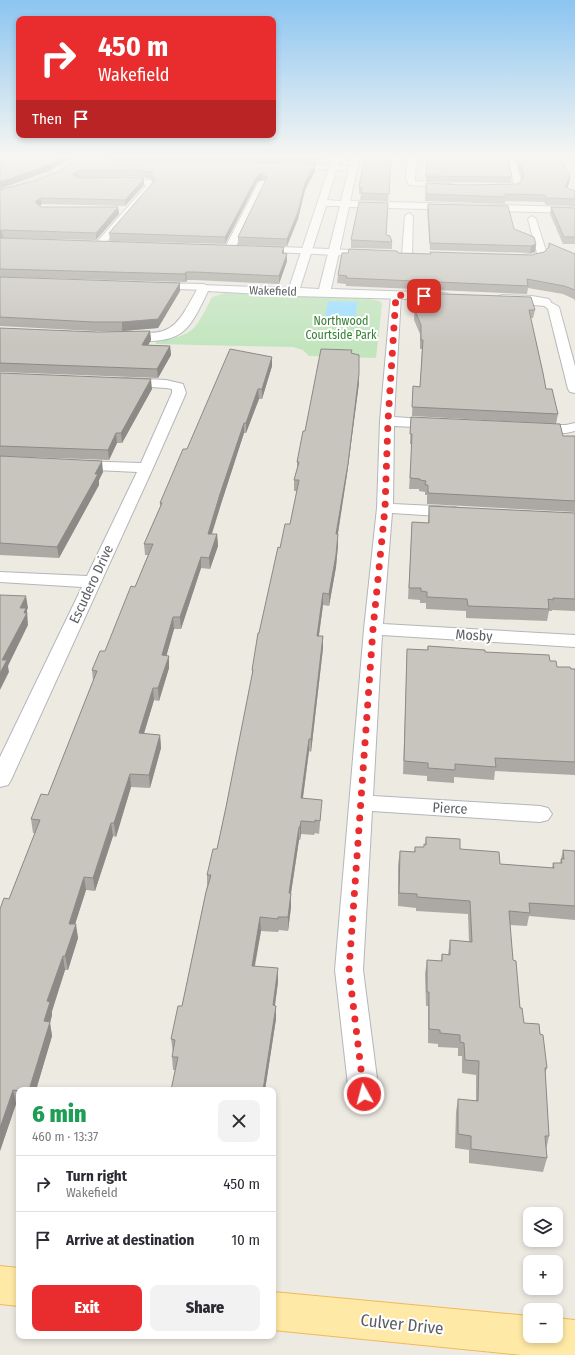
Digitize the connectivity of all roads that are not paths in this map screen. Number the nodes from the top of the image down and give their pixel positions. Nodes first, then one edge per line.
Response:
1 (117, 219) edge
2 (242, 219) edge
3 (317, 219) edge
4 (341, 219) edge
5 (409, 219) edge
6 (532, 219) dead end
7 (116, 244) edge
8 (306, 251) junction
9 (333, 252) junction
10 (385, 254) edge
11 (407, 255) edge
12 (510, 258) edge
13 (141, 285) edge
14 (204, 287) junction
15 (293, 292) junction
16 (324, 293) junction
17 (396, 295) junction
18 (456, 297) edge
19 (494, 298) edge
20 (545, 302) joint
21 (107, 335) edge
22 (114, 381) edge
23 (575, 389) edge
24 (388, 421) junction
25 (449, 424) edge
26 (518, 427) edge
27 (575, 427) edge
28 (62, 464) edge
29 (146, 468) junction
30 (385, 508) junction
31 (472, 513) edge
32 (0, 577) edge
33 (92, 582) junction
34 (373, 629) junction
35 (575, 641) edge
36 (7, 751) edge
37 (0, 780) edge
38 (360, 803) junction
39 (540, 814) dead end
40 (364, 1094) dead end
41 (0, 1285) edge
42 (16, 1287) edge
43 (276, 1311) edge
44 (523, 1335) edge
45 (563, 1339) edge
46 (575, 1340) edge

1 - 7 street
2 - 8 street
3 - 8 street
4 - 9 street
5 - 11 street
6 - 12 street
8 - 9 street
8 - 15 street
9 - 10 street
9 - 16 street
13 - 14 street, Wakefield
14 - 15 street, Wakefield
14 - 21 street
15 - 16 street, Wakefield
16 - 17 street, Wakefield
17 - 18 street, Wakefield
17 - 24 street
19 - 20 street
20 - 23 street
22 - 29 street, Escudero Drive
24 - 25 street
24 - 30 street
26 - 27 street
28 - 29 street
29 - 33 street, Escudero Drive
30 - 31 street
30 - 34 street
32 - 33 street
33 - 36 street, Escudero Drive
34 - 35 street, Mosby
34 - 38 street
36 - 37 street, Escudero Drive
38 - 39 street, Pierce
38 - 40 street
41 - 42 main road
43 - 44 main road, Culver Drive
45 - 46 main road, Culver Drive

